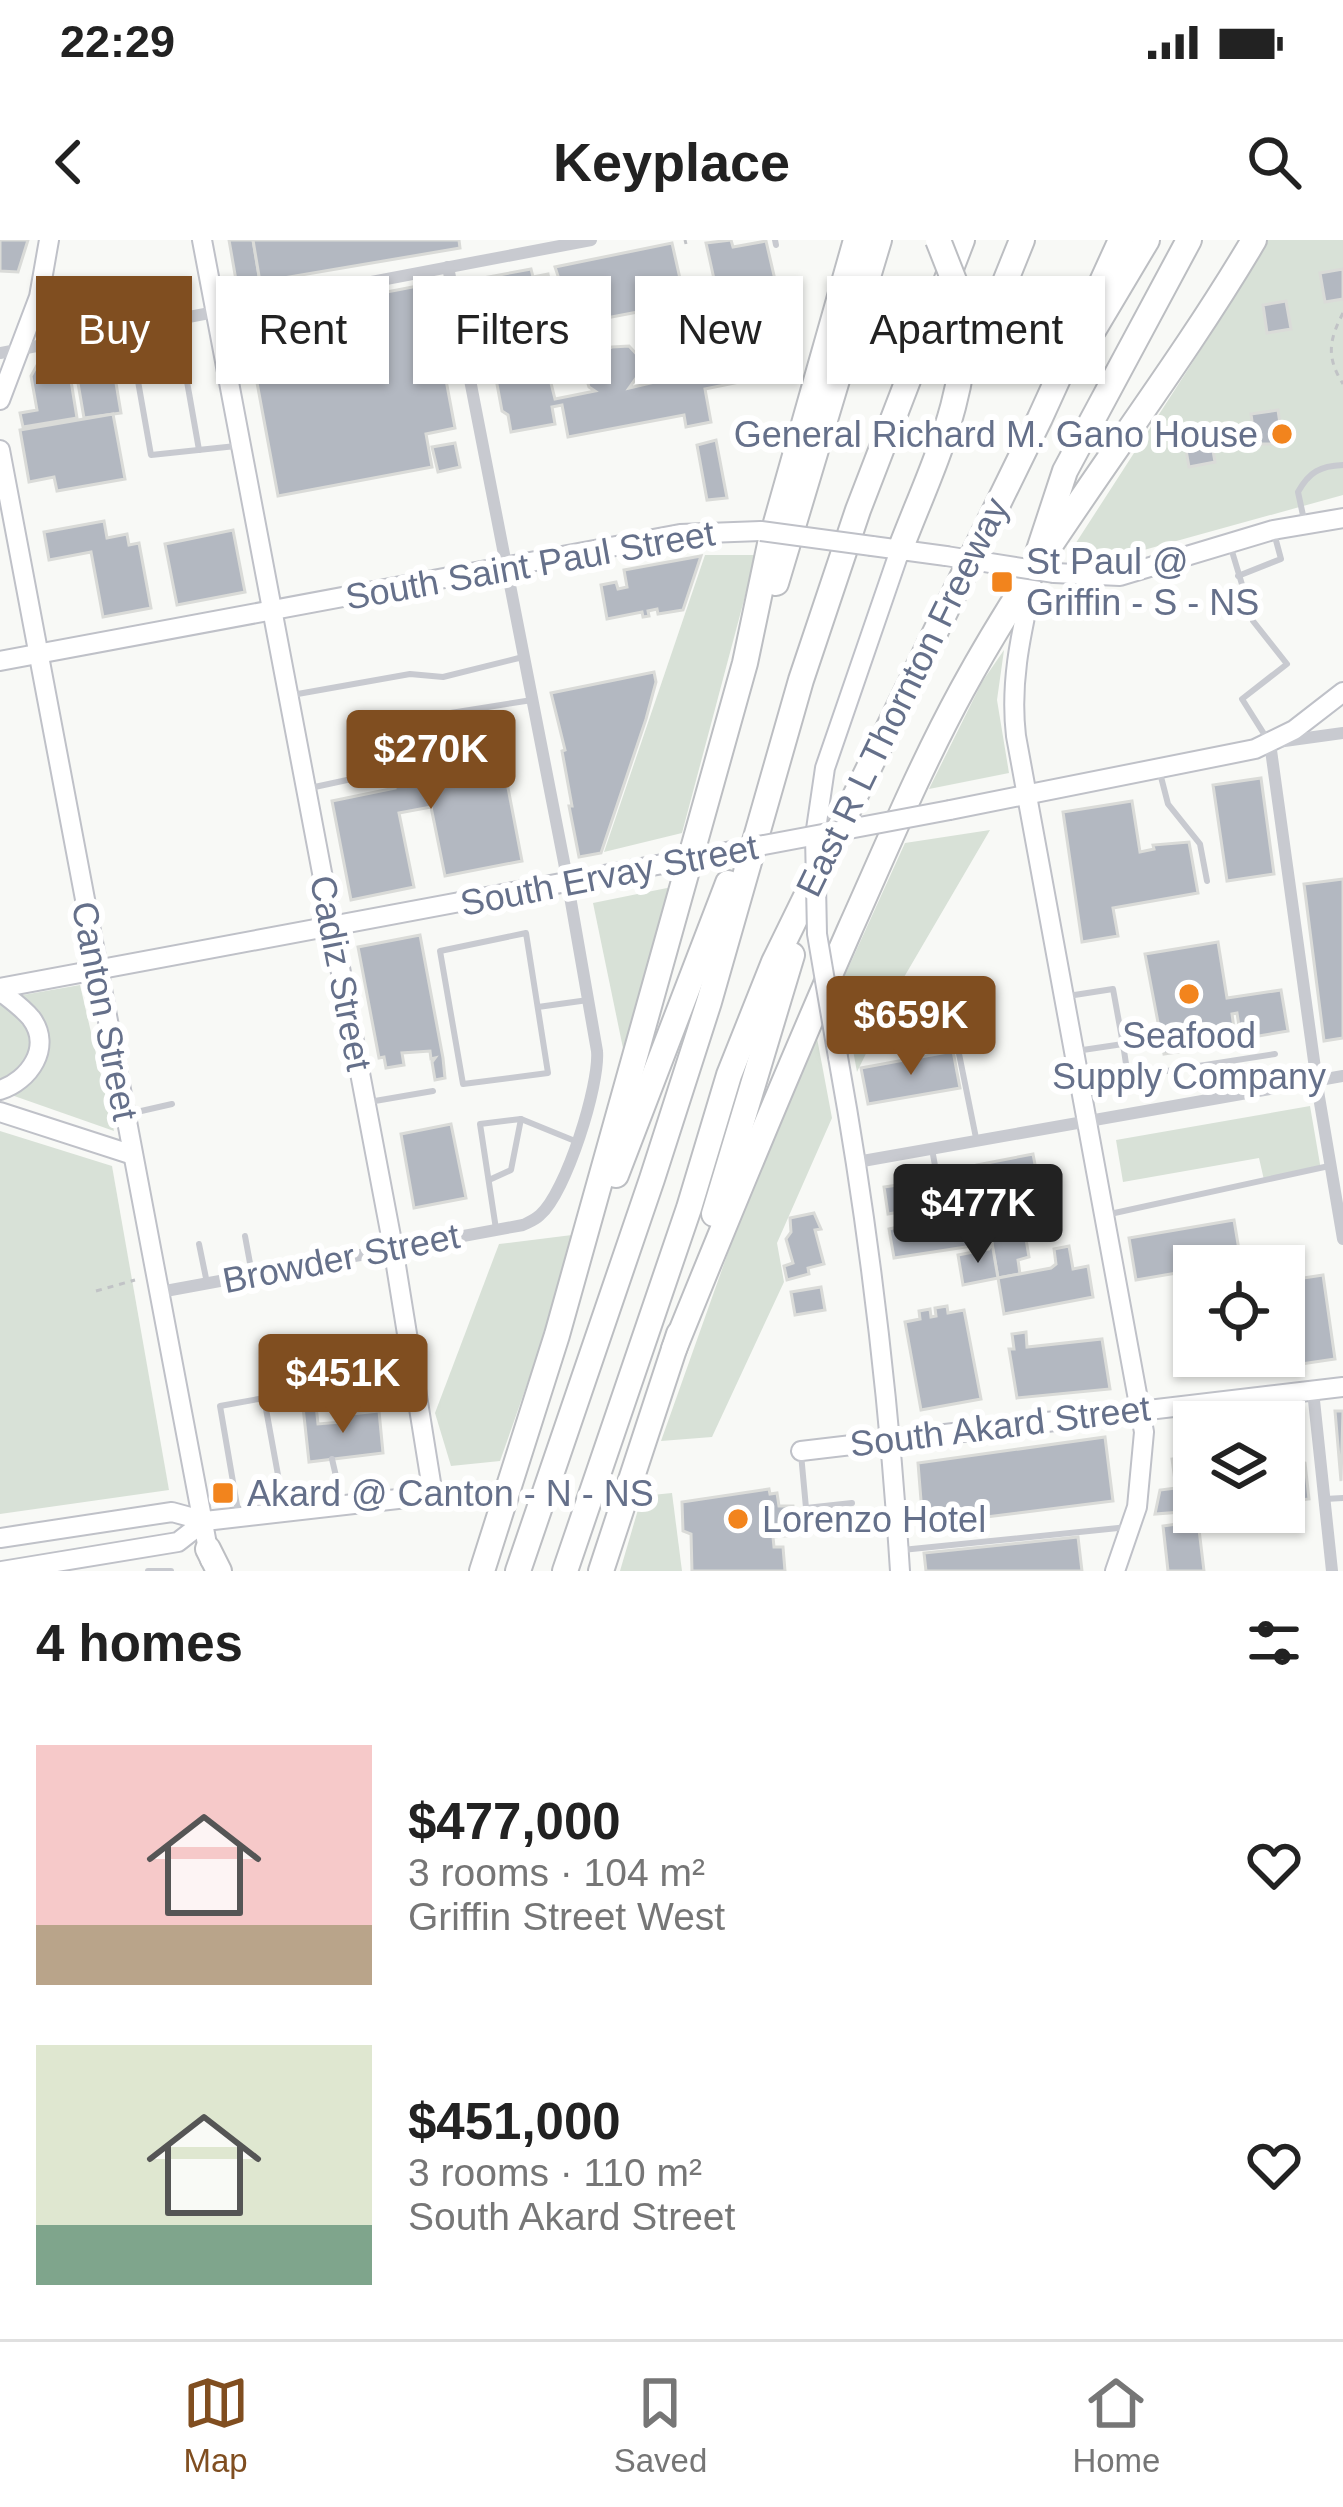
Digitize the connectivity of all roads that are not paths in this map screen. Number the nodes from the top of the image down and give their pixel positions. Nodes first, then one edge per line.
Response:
1 (49, 240) edge
2 (202, 240) edge
3 (591, 240) edge
4 (856, 240) edge
5 (879, 240) edge
6 (938, 240) edge
7 (950, 240) edge
8 (962, 240) edge
9 (1022, 240) edge
10 (1120, 240) edge
11 (1147, 240) edge
12 (1189, 240) edge
13 (1235, 240) edge
14 (1254, 240) edge
15 (448, 267) junction
16 (43, 276) edge
17 (939, 276) edge
18 (947, 276) edge
19 (389, 279) edge
20 (1224, 290) junction
21 (36, 303) edge
22 (216, 314) joint
23 (192, 319) edge
24 (10, 351) edge
25 (139, 384) edge
26 (187, 384) edge
27 (228, 384) edge
28 (904, 384) edge
29 (955, 398) junction
30 (0, 400) edge
31 (1040, 418) junction
32 (239, 445) junction
33 (0, 450) edge
34 (199, 450) junction
35 (1343, 465) edge
36 (4, 487) edge
37 (1343, 518) edge
38 (1304, 522) junction
39 (1273, 530) junction
40 (1230, 544) junction
41 (900, 550) junction
42 (505, 566) junction
43 (1044, 571) junction
44 (1238, 576) junction
45 (272, 611) junction
46 (39, 654) junction
47 (523, 657) junction
48 (0, 661) edge
49 (745, 663) junction
50 (801, 680) junction
51 (1343, 692) edge
52 (288, 696) junction
53 (532, 700) junction
54 (1343, 733) edge
55 (1270, 743) junction
56 (1160, 769) junction
57 (306, 789) junction
58 (1028, 796) junction
59 (814, 836) junction
60 (1208, 881) dead end
61 (568, 884) junction
62 (798, 907) junction
63 (333, 928) junction
64 (96, 969) junction
65 (0, 990) edge
66 (1065, 996) junction
67 (588, 1000) junction
68 (538, 1007) junction
69 (888, 1036) dead end
70 (1123, 1044) junction
71 (1076, 1051) junction
72 (1275, 1054) dead end
73 (1343, 1076) edge
74 (1317, 1082) junction
75 (433, 1091) dead end
76 (0, 1093) edge
77 (366, 1103) junction
78 (172, 1105) dead end
79 (0, 1112) edge
80 (125, 1115) junction
81 (521, 1119) junction
82 (1089, 1120) junction
83 (46, 1127) junction
84 (575, 1141) junction
85 (977, 1141) junction
86 (932, 1149) junction
87 (133, 1155) junction
88 (857, 1162) junction
89 (1329, 1166) junction
90 (489, 1180) junction
91 (939, 1188) dead end
92 (1106, 1215) junction
93 (496, 1229) junction
94 (244, 1236) dead end
95 (1343, 1239) edge
96 (199, 1244) dead end
97 (393, 1247) junction
98 (252, 1274) junction
99 (207, 1283) junction
100 (160, 1292) junction
101 (556, 1335) junction
102 (674, 1348) junction
103 (1343, 1387) edge
104 (1313, 1391) junction
105 (1222, 1401) edge
106 (1173, 1406) edge
107 (1141, 1410) junction
108 (892, 1439) junction
109 (801, 1450) joint
110 (332, 1459) dead end
111 (1343, 1498) edge
112 (1325, 1499) junction
113 (852, 1503) dead end
114 (343, 1505) junction
115 (284, 1512) junction
116 (239, 1517) junction
117 (205, 1521) junction
118 (1131, 1526) junction
119 (0, 1538) edge
120 (898, 1550) junction
121 (213, 1564) edge
122 (2, 1571) edge
123 (148, 1571) edge
124 (171, 1571) edge
125 (482, 1571) edge
126 (518, 1571) edge
127 (565, 1571) edge
128 (601, 1571) edge
129 (900, 1571) edge
130 (1115, 1571) edge
131 (1332, 1571) edge

1 - 16 main road
2 - 22 main road, Cadiz Street
3 - 15 street
4 - 49 highway
5 - 49 highway
6 - 29 highway, bridge
7 - 17 highway
8 - 18 highway, East R L Thornton Freeway
9 - 29 highway
10 - 31 highway, East R L Thornton Freeway
11 - 31 highway
12 - 43 highway
13 - 20 highway
14 - 20 highway
15 - 19 street
15 - 42 street
20 - 102 highway
21 - 24 main road
22 - 23 street
24 - 30 main road
25 - 34 lane
26 - 34 lane
27 - 32 main road, Cadiz Street
28 - 50 highway, East R L Thornton Freeway
29 - 41 highway
31 - 62 highway, East R L Thornton Freeway
32 - 34 lane
32 - 45 main road, Cadiz Street
33 - 36 main road, Canton Street
35 - 38 lane
36 - 46 main road, Canton Street
37 - 38 main road, South Saint Paul Street
38 - 39 main road, South Saint Paul Street
39 - 40 main road, South Saint Paul Street
39 - 44 lane
40 - 43 main road, South Saint Paul Street
40 - 44 lane
41 - 42 main road, South Saint Paul Street, bridge
41 - 43 main road, South Saint Paul Street, bridge
41 - 59 main road
42 - 45 main road, South Saint Paul Street
42 - 47 street
43 - 58 main road
44 - 55 lane
45 - 46 main road, South Saint Paul Street
45 - 52 main road, Cadiz Street
46 - 48 main road, South Saint Paul Street
46 - 64 main road, Canton Street
47 - 52 lane
47 - 53 street
49 - 101 highway
50 - 101 highway
50 - 126 highway, East R L Thornton Freeway
51 - 55 main road, South Ervay Street
52 - 57 main road, Cadiz Street
53 - 57 lane
53 - 61 street
54 - 55 street
55 - 56 main road, South Ervay Street
55 - 74 street
56 - 58 main road, South Ervay Street
56 - 60 lane
57 - 63 main road, Cadiz Street
58 - 59 main road, South Ervay Street, bridge
58 - 66 main road
59 - 61 main road, South Ervay Street, bridge
59 - 88 main road, bridge
61 - 63 main road, South Ervay Street
61 - 67 street
62 - 102 highway
62 - 127 highway, East R L Thornton Freeway
63 - 64 main road, South Ervay Street
63 - 77 main road, Cadiz Street
64 - 65 main road, South Ervay Street
64 - 80 main road, Canton Street
65 - 76 main road
66 - 70 lane
66 - 71 main road
67 - 68 lane
67 - 84 street
68 - 68 lane
69 - 85 lane
70 - 71 lane
70 - 72 lane
71 - 82 main road
73 - 74 street
74 - 82 street
74 - 89 street
75 - 77 lane
76 - 83 main road
77 - 97 main road, Cadiz Street
78 - 80 lane
79 - 83 main road
80 - 87 main road, Canton Street
81 - 84 lane
81 - 90 lane
81 - 90 lane
82 - 85 street
82 - 92 main road
83 - 87 main road
84 - 93 street, Browder Street
85 - 86 street
86 - 88 street
86 - 91 lane
87 - 100 main road, Canton Street
88 - 108 main road
89 - 92 lane
89 - 95 street
90 - 93 lane
92 - 107 main road
93 - 97 street, Browder Street
94 - 98 lane
96 - 99 lane
97 - 98 street, Browder Street
97 - 114 main road, Cadiz Street
98 - 99 street, Browder Street
99 - 100 street, Browder Street
100 - 117 main road, Canton Street
101 - 125 highway
102 - 128 highway
103 - 104 main road, South Akard Street
104 - 105 main road, South Akard Street
104 - 112 street
106 - 107 main road, South Akard Street
107 - 108 main road, South Akard Street
107 - 118 main road
108 - 109 main road, South Akard Street
108 - 120 main road
109 - 113 lane
110 - 114 lane
111 - 112 lane
112 - 131 street
114 - 115 main road
115 - 116 main road
115 - 116 lane
116 - 117 main road
117 - 119 main road
117 - 121 main road, Canton Street
117 - 122 main road
118 - 120 lane
118 - 130 main road
120 - 129 main road
123 - 124 lane

